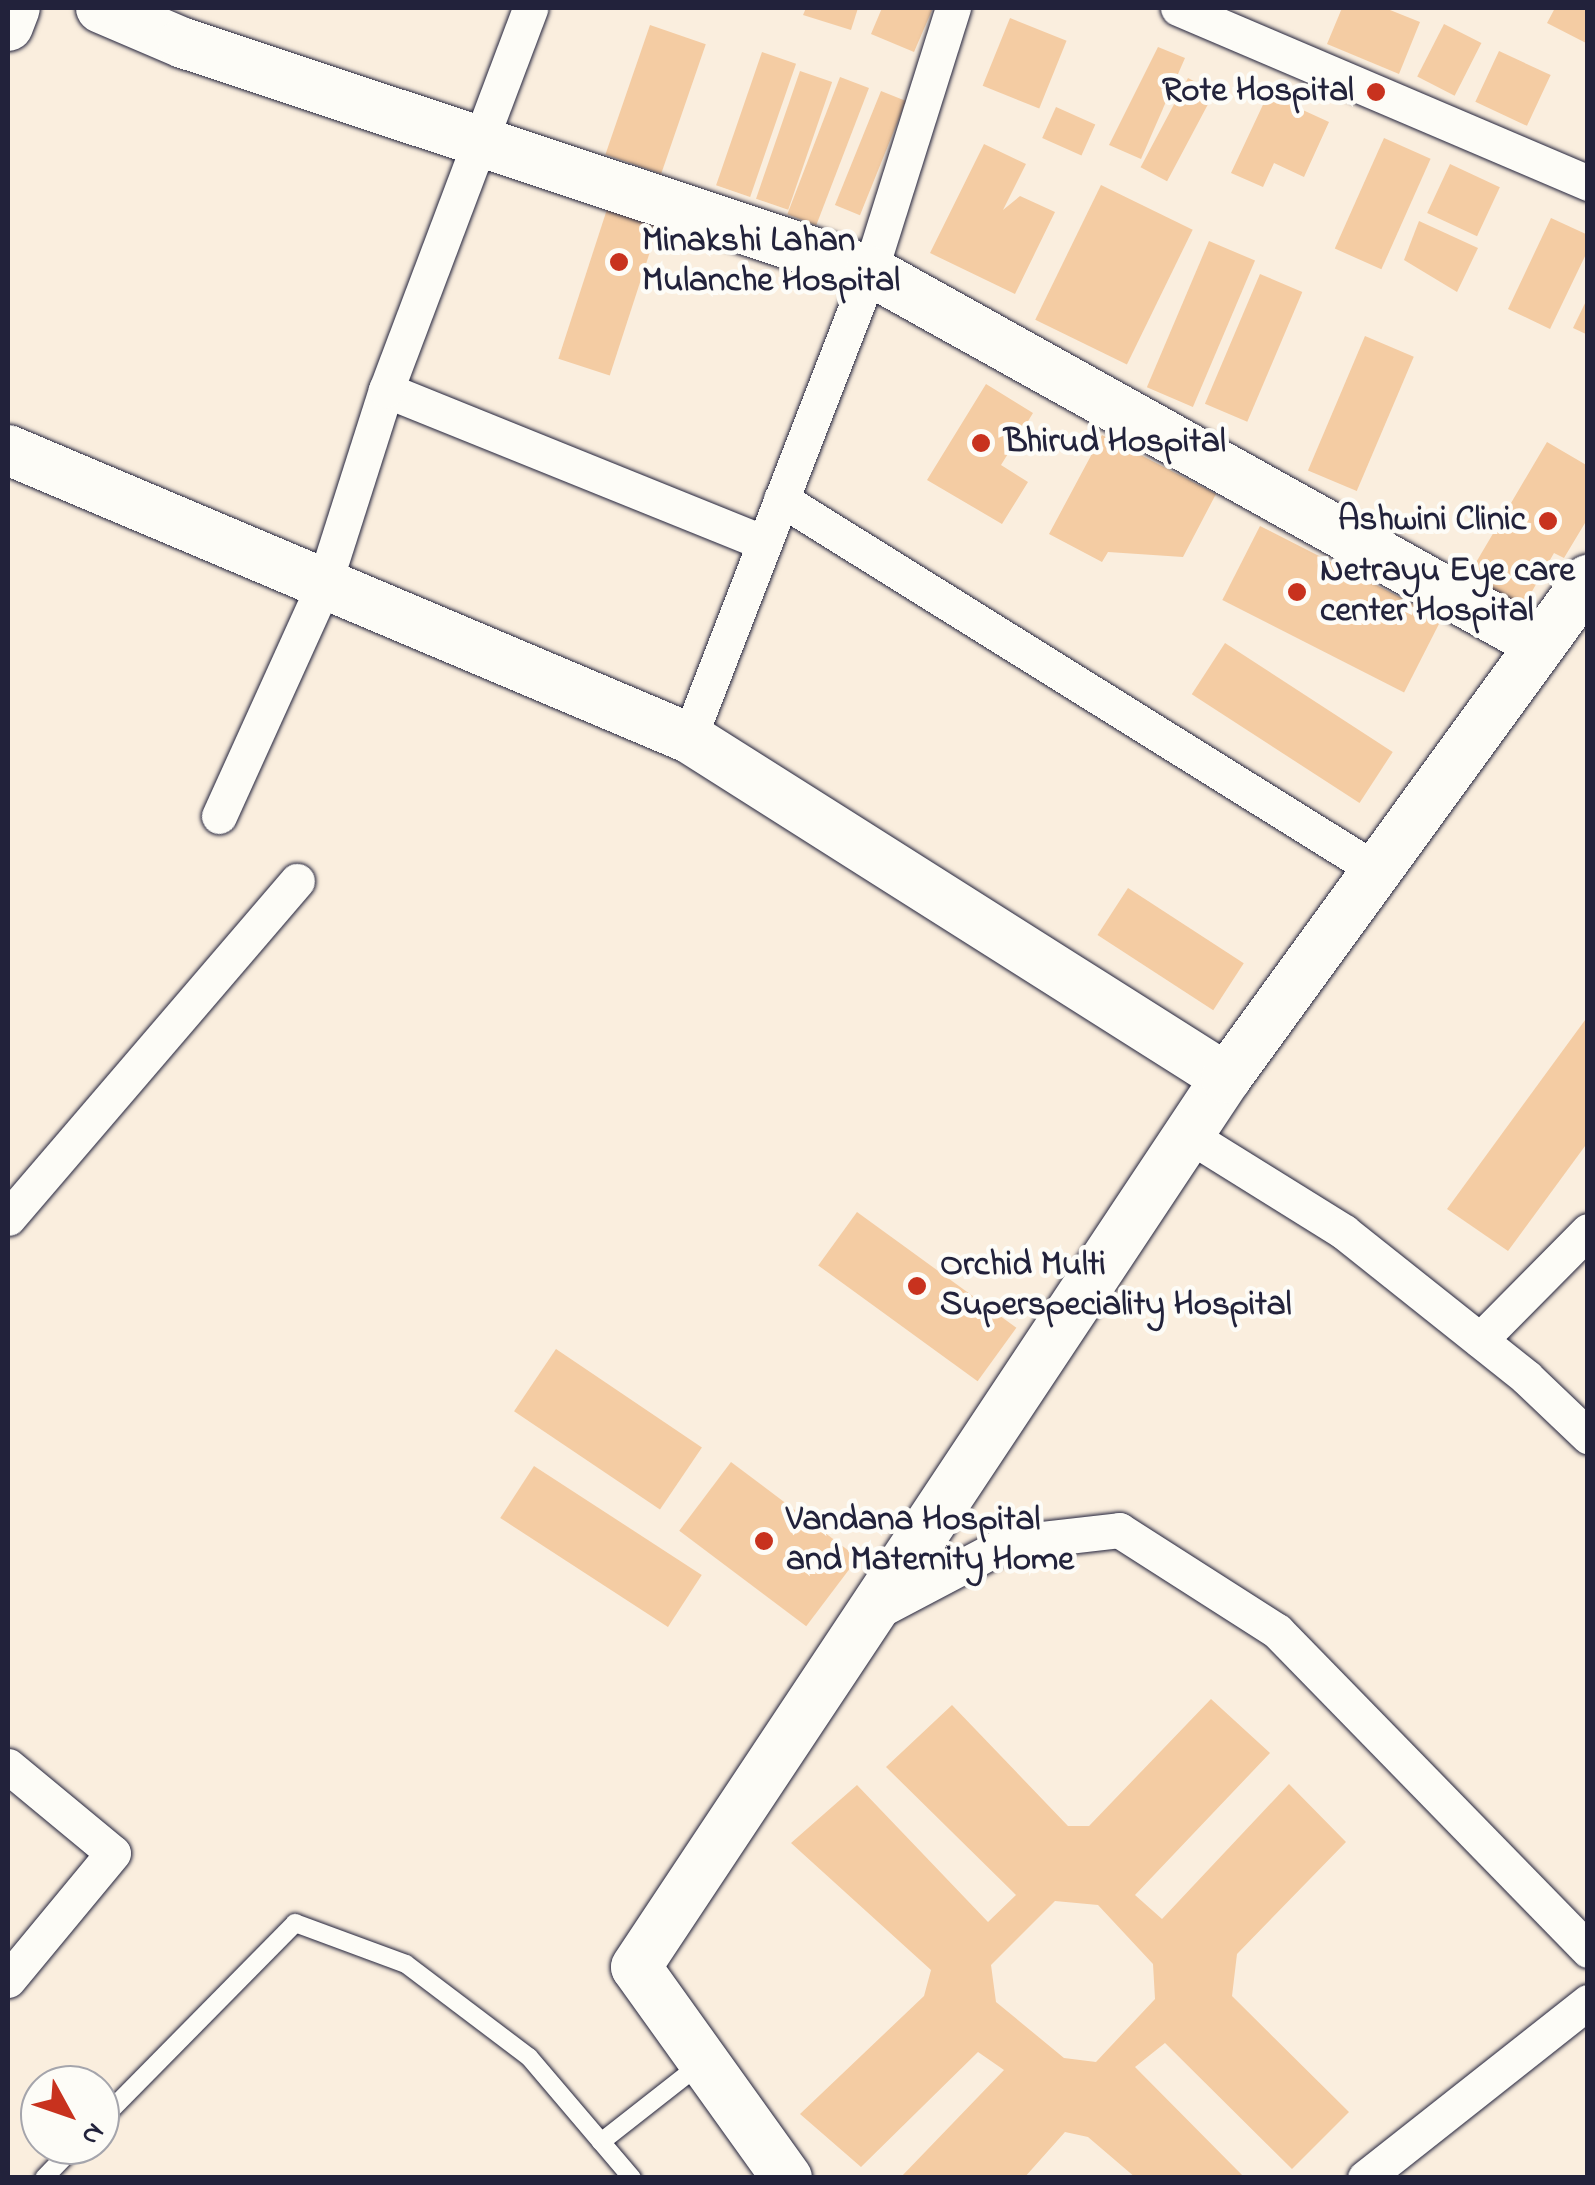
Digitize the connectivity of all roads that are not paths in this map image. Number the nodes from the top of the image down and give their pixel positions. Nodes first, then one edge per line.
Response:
1 (15, 8) edge
2 (101, 8) edge
3 (530, 8) edge
4 (954, 8) edge
5 (1178, 8) edge
6 (1262, 21) edge
7 (8, 26) edge
8 (484, 138) junction
9 (1588, 184) edge
10 (870, 271) junction
11 (386, 390) junction
12 (8, 450) edge
13 (781, 499) junction
14 (764, 543) junction
15 (1588, 580) edge
16 (324, 584) junction
17 (1540, 644) junction
18 (689, 738) junction
19 (220, 816) dead end
20 (1376, 870) junction
21 (297, 881) dead end
22 (1226, 1078) junction
23 (1190, 1136) junction
24 (8, 1218) edge
25 (1588, 1231) edge
26 (1480, 1340) junction
27 (1588, 1436) edge
28 (871, 1614) junction
29 (8, 1766) edge
30 (1588, 1950) edge
31 (8, 1980) edge
32 (1588, 2002) edge
33 (704, 2061) junction
34 (120, 2101) edge
35 (601, 2142) junction
36 (632, 2178) edge
37 (787, 2178) edge
38 (1365, 2178) edge

1 - 7 street
2 - 8 street
3 - 8 street
4 - 10 street
5 - 6 street
6 - 9 street
8 - 10 street
8 - 11 street
10 - 13 street
10 - 17 street
11 - 14 street
11 - 16 street
12 - 16 street
13 - 14 street
13 - 20 street
14 - 18 street
15 - 17 street
16 - 18 street
16 - 19 street
17 - 20 street
18 - 22 street
20 - 22 street
21 - 24 street
22 - 23 street
23 - 26 street
23 - 28 street
25 - 26 street
26 - 27 street
28 - 30 street
28 - 33 street
29 - 31 street
32 - 38 street
33 - 35 lane
33 - 37 street
34 - 35 lane
35 - 36 lane

